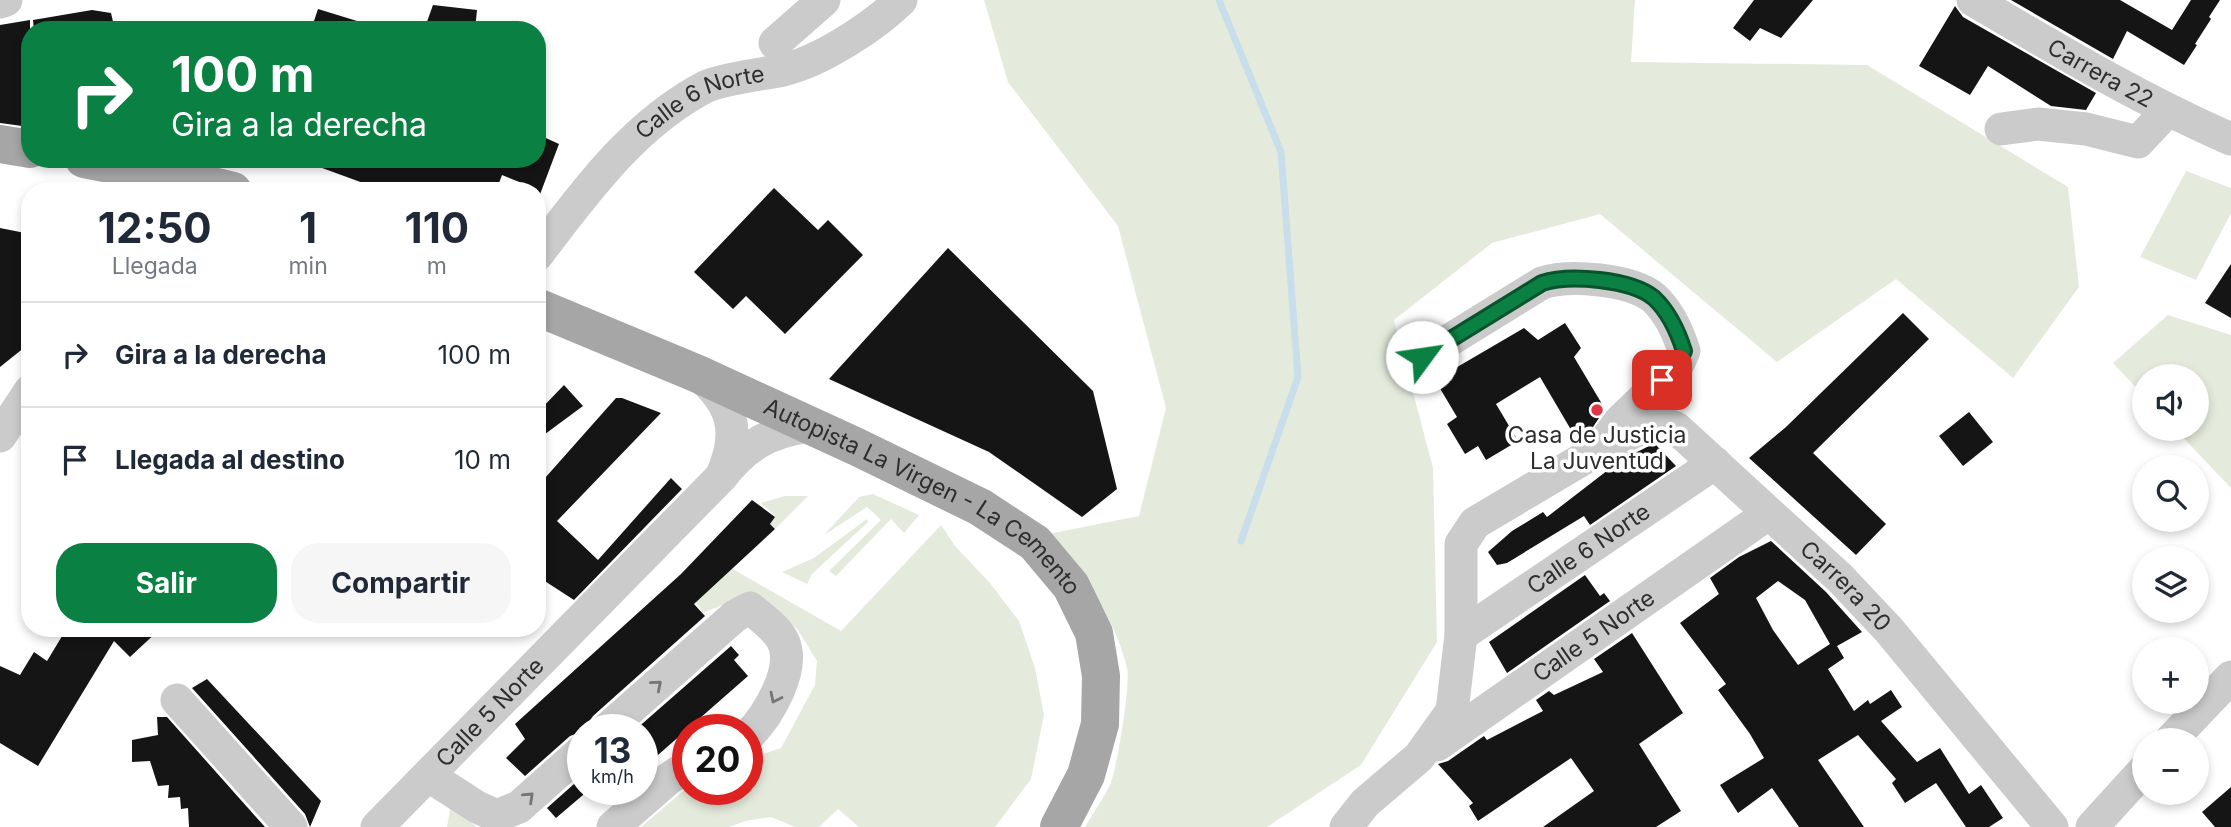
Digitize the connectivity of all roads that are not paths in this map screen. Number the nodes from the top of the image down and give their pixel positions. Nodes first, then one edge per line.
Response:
1 (6, 0) edge
2 (824, 0) edge
3 (901, 0) edge
4 (1973, 0) edge
5 (0, 2) edge
6 (775, 43) dead end
7 (2168, 110) junction
8 (2001, 129) dead end
9 (2231, 138) edge
10 (0, 145) edge
11 (21, 148) edge
12 (115, 168) edge
13 (164, 182) edge
14 (546, 244) edge
15 (546, 311) edge
16 (1422, 357) dead end
17 (698, 374) junction
18 (21, 404) edge
19 (810, 426) junction
20 (0, 436) edge
21 (1598, 450) junction
22 (1715, 463) junction
23 (721, 477) junction
24 (1768, 514) junction
25 (1461, 635) junction
26 (2231, 677) edge
27 (177, 700) dead end
28 (624, 714) edge
29 (763, 719) edge
30 (2182, 728) edge
31 (1419, 757) junction
32 (567, 764) edge
33 (672, 776) edge
34 (423, 781) junction
35 (2132, 783) edge
36 (291, 827) edge
37 (377, 827) edge
38 (487, 827) edge
39 (613, 827) edge
40 (1059, 827) edge
41 (1346, 827) edge
42 (2052, 827) edge
43 (2092, 827) edge

1 - 5 street
2 - 6 street, Calle 6 Norte
3 - 14 street, Calle 6 Norte
4 - 7 street, Carrera 22
7 - 8 street
7 - 9 street, Carrera 22
10 - 11 main road
12 - 13 main road
15 - 17 main road, Autopista La Virgen - La Cemento
16 - 21 street
17 - 19 main road, Autopista La Virgen - La Cemento
17 - 23 street, Calle 5 Norte
18 - 20 street
19 - 23 street, Calle 5 Norte
19 - 40 main road, Autopista La Virgen - La Cemento
21 - 22 street, Carrera 20
21 - 25 street, Carrera 20
22 - 24 street, Carrera 20
22 - 25 street, Calle 6 Norte
23 - 34 street, Calle 5 Norte
24 - 31 street, Calle 5 Norte
24 - 42 street, Carrera 20
25 - 31 street
26 - 30 street
27 - 36 street
28 -> 29 street
31 - 41 street
34 -> 32 street
33 - 39 street
34 - 37 street, Calle 5 Norte
34 - 38 street
35 - 43 street

